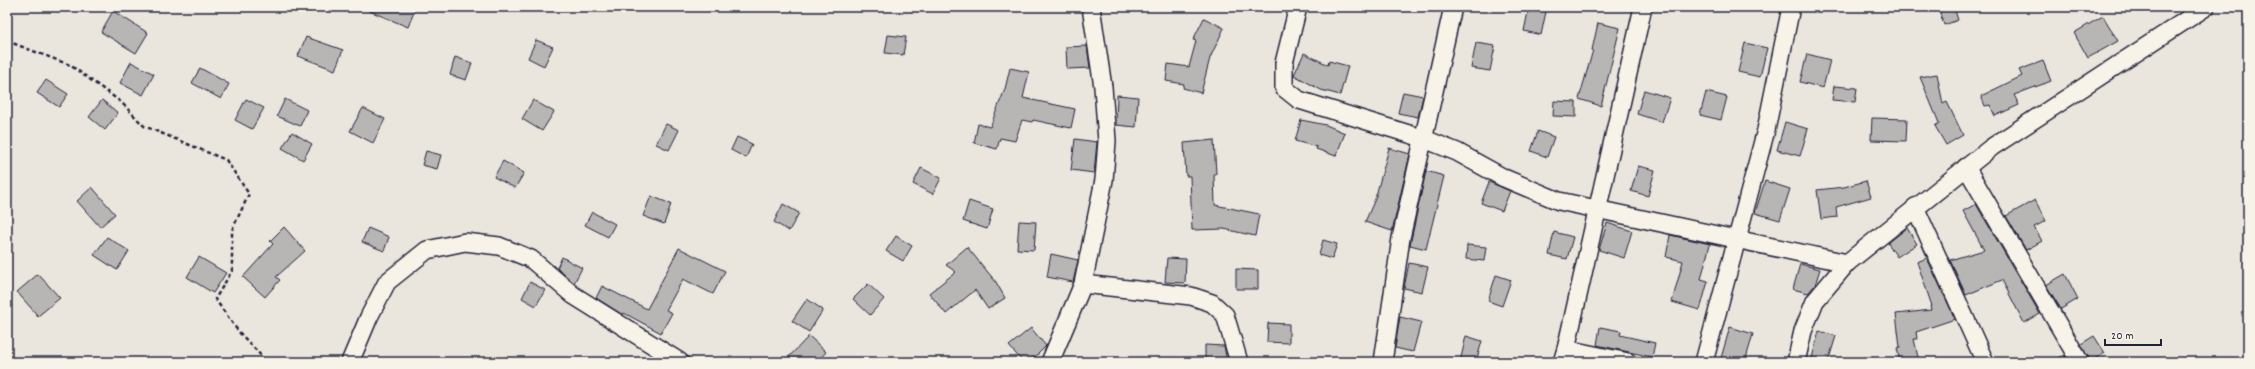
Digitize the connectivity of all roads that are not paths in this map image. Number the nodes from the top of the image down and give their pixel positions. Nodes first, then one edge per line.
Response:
1 (1091, 7) edge
2 (1298, 7) edge
3 (1453, 7) edge
4 (1643, 7) edge
5 (1791, 7) edge
6 (2206, 7) edge
7 (1422, 138) junction
8 (1966, 167) junction
9 (1914, 207) junction
10 (1598, 210) junction
11 (1737, 240) junction
12 (1847, 263) junction
13 (1083, 284) junction
14 (1564, 356) edge
15 (1050, 361) edge
16 (350, 362) edge
17 (680, 362) edge
18 (1239, 362) edge
19 (1383, 362) edge
20 (1628, 362) edge
21 (1704, 362) edge
22 (1796, 362) edge
23 (1985, 362) edge
24 (2080, 362) edge

1 - 13 street
2 - 7 street
3 - 7 street
4 - 10 street
5 - 11 street
6 - 8 street
7 - 10 street
7 - 19 street
8 - 9 street
8 - 24 street
9 - 12 street
9 - 23 street
10 - 11 street
10 - 14 street
11 - 12 street
11 - 21 street
12 - 22 street
13 - 15 street
13 - 18 street
14 - 20 street
16 - 17 street

